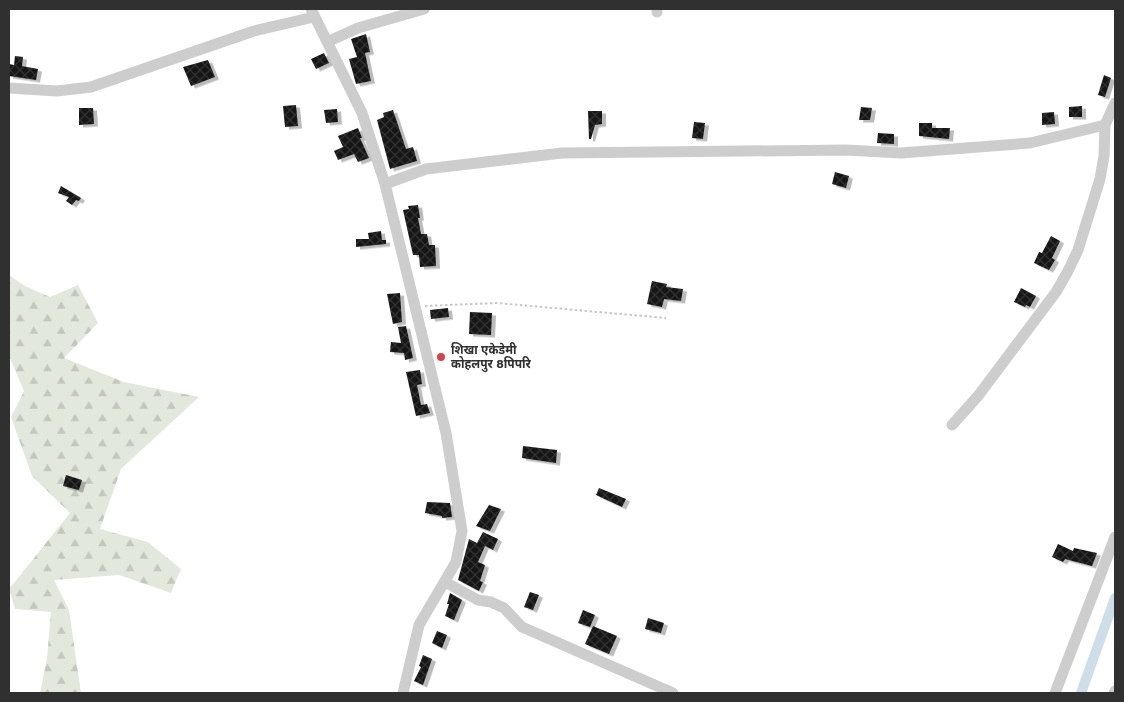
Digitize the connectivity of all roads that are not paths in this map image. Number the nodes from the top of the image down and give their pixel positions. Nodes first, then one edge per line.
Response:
1 (424, 9) edge
2 (312, 13) edge
3 (327, 42) junction
4 (9, 88) edge
5 (1115, 103) edge
6 (1105, 125) junction
7 (385, 184) junction
8 (952, 425) dead end
9 (1115, 537) edge
10 (445, 582) junction
11 (403, 693) edge
12 (673, 693) edge
13 (1055, 693) edge

1 - 3 street
2 - 3 street
2 - 4 street
3 - 7 street
5 - 6 street
6 - 7 street
6 - 8 street
7 - 10 street
9 - 13 street
10 - 11 street
10 - 12 street

